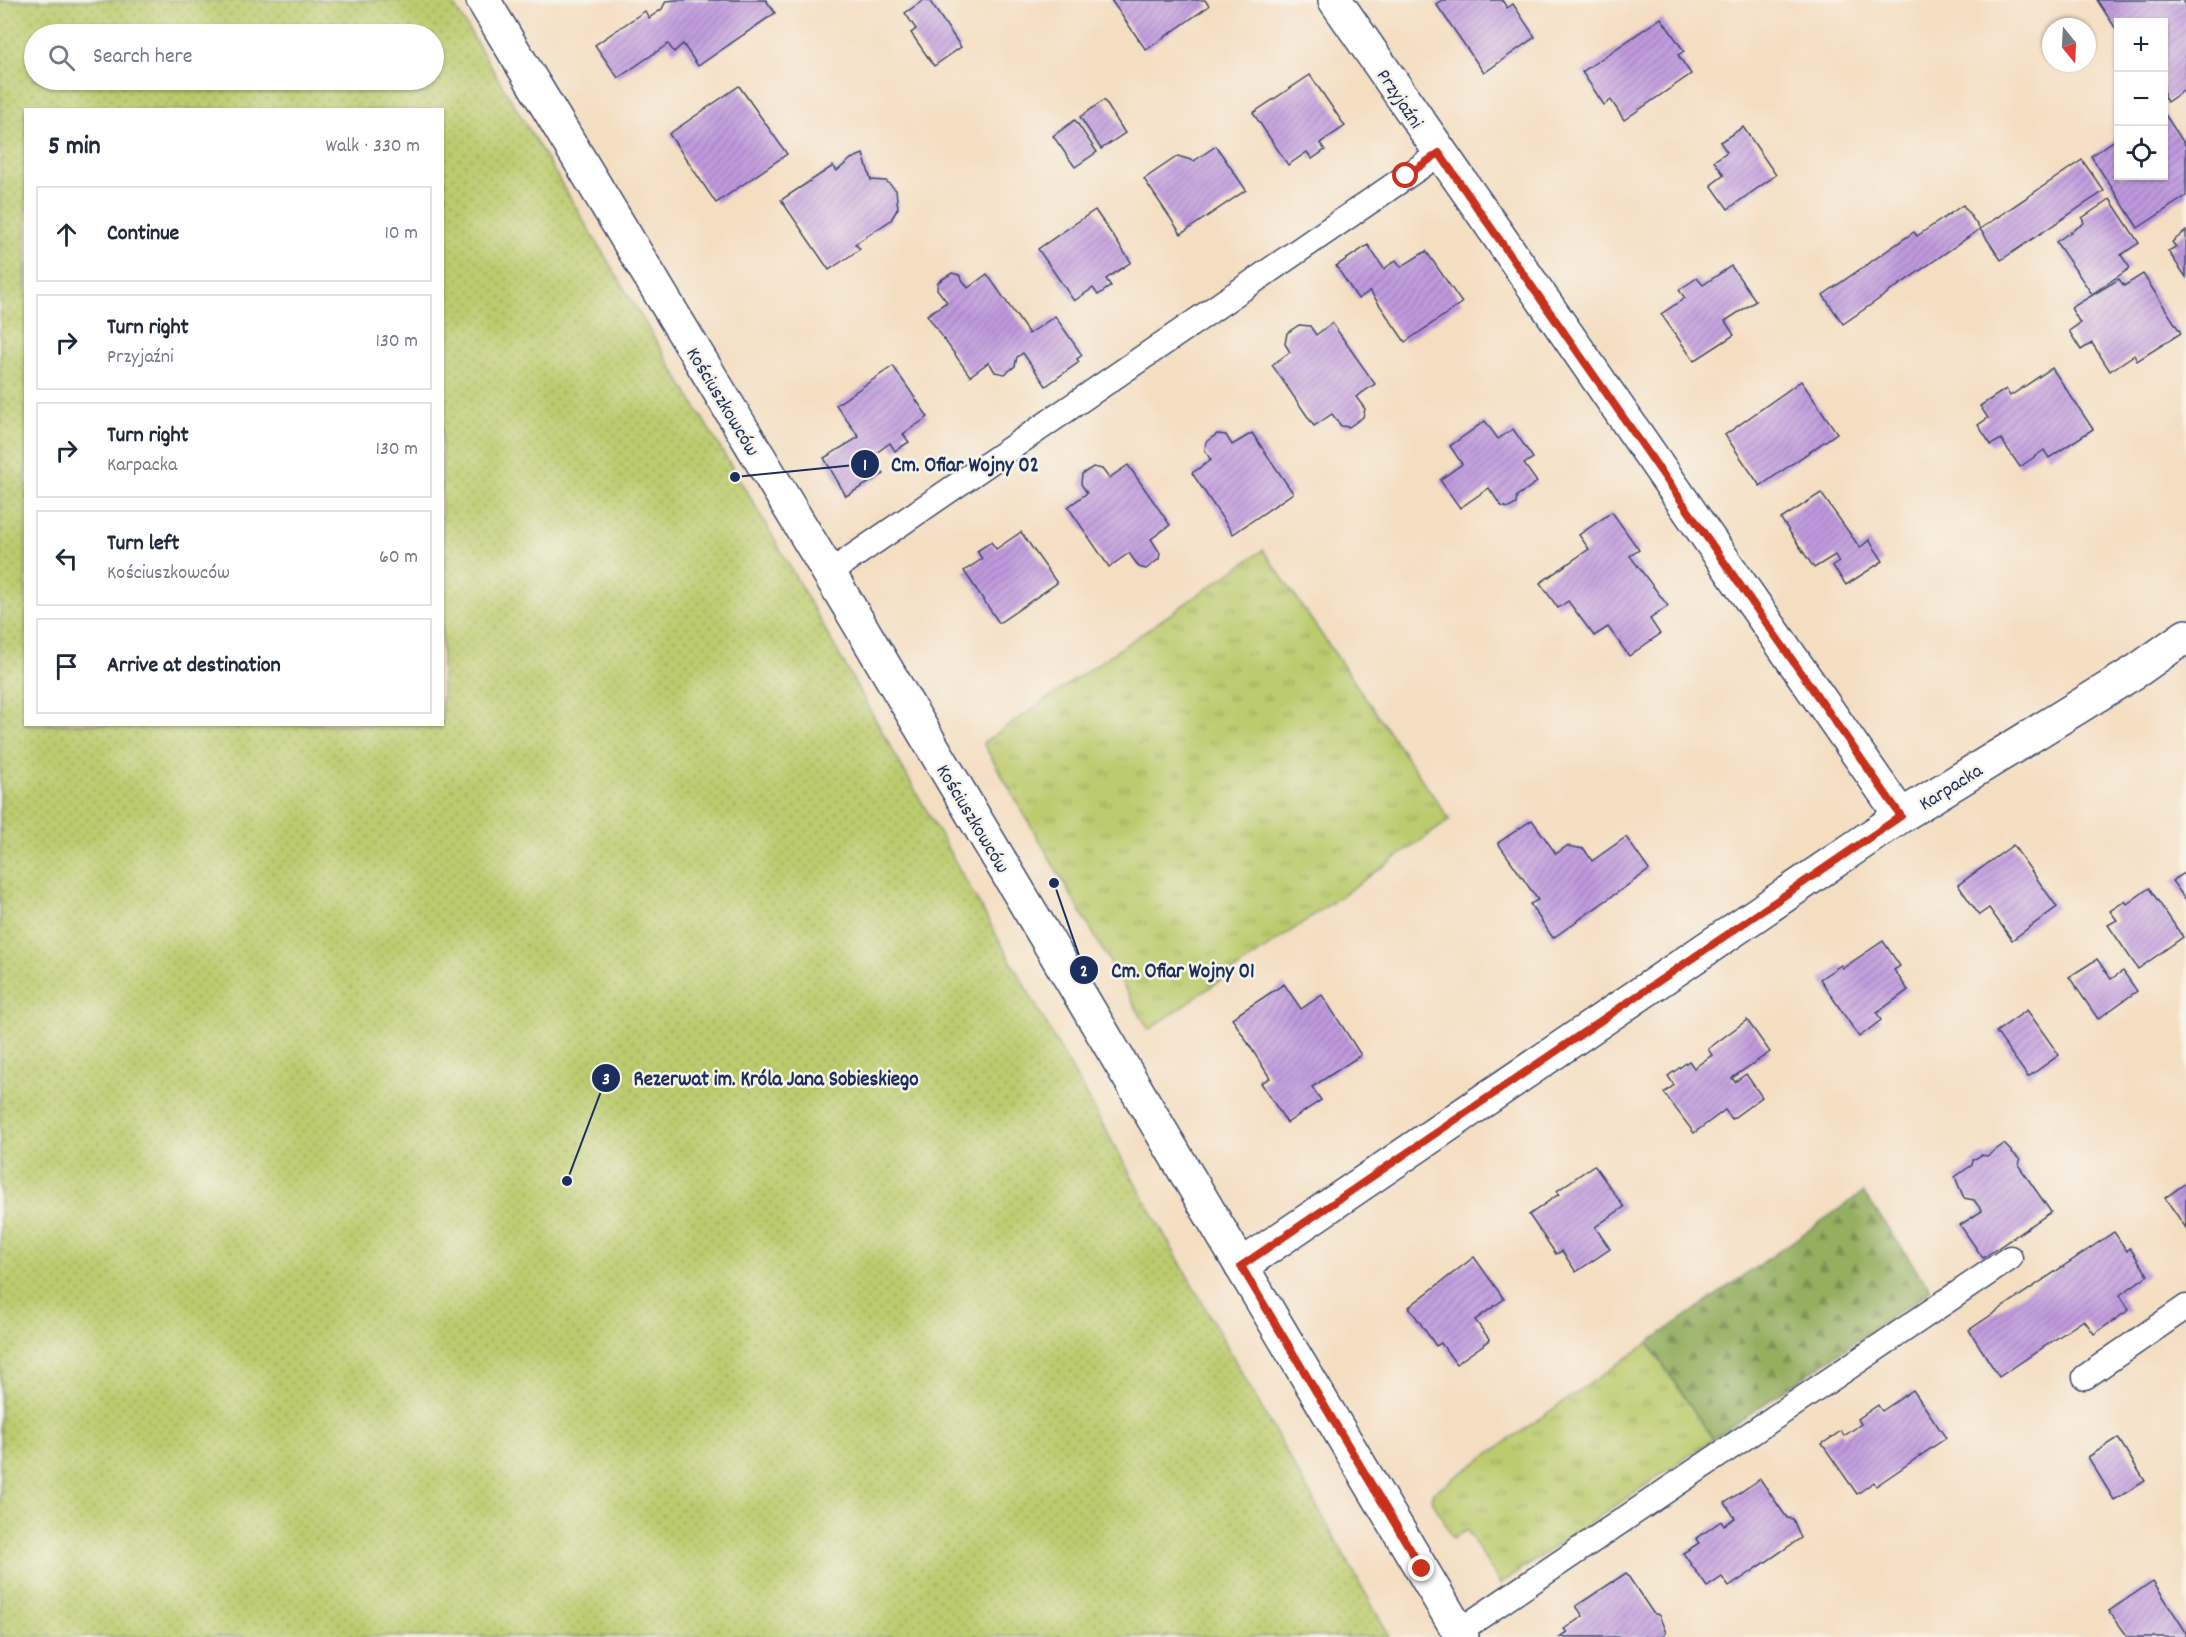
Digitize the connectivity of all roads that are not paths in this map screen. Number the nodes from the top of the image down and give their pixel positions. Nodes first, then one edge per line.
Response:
1 (483, 0) edge
2 (1335, 0) edge
3 (1439, 153) junction
4 (829, 573) junction
5 (2186, 636) edge
6 (1901, 816) junction
7 (2010, 1258) dead end
8 (1241, 1266) junction
9 (2186, 1307) edge
10 (2085, 1377) dead end
11 (1460, 1634) edge

1 - 4 street, Kościuszkowców
2 - 3 street, Przyjaźni
3 - 4 lane
3 - 6 street, Przyjaźni
4 - 8 street, Kościuszkowców
5 - 6 street, Karpacka
6 - 8 street, Karpacka
7 - 11 lane
8 - 11 street, Kościuszkowców
9 - 10 lane

